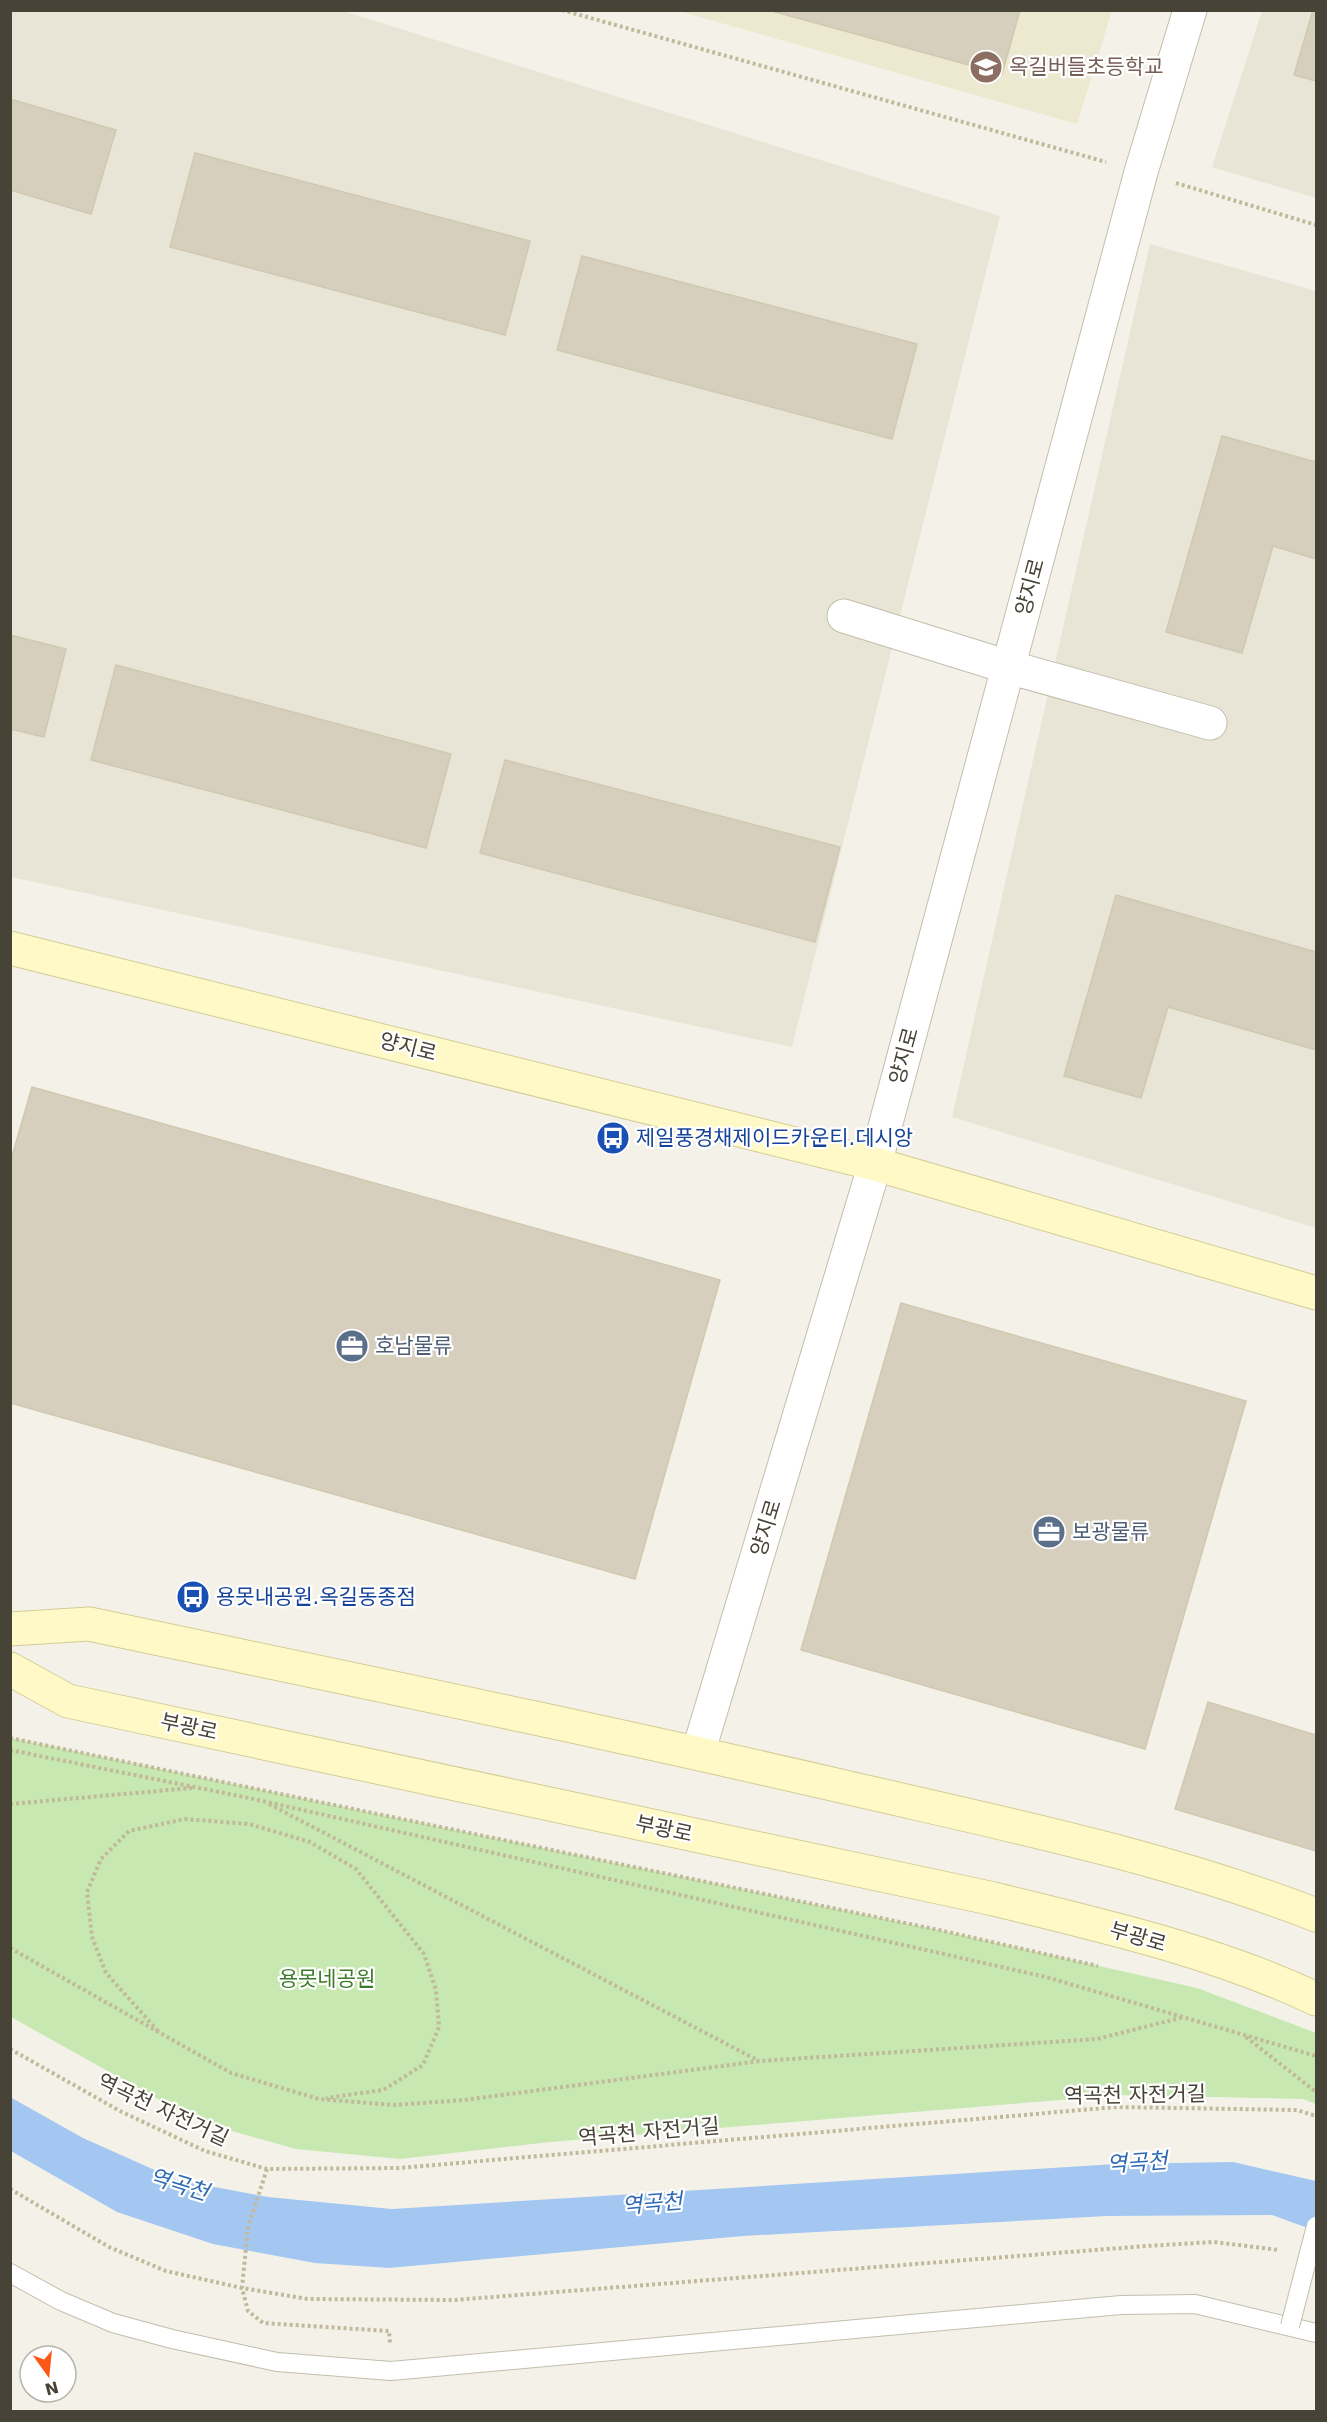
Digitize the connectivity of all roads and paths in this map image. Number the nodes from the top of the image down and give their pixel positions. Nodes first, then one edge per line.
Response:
1 (562, 10) edge
2 (1190, 10) edge
3 (1141, 172) junction
4 (1317, 225) edge
5 (844, 616) dead end
6 (1008, 667) junction
7 (1210, 723) dead end
8 (10, 948) edge
9 (874, 1164) junction
10 (1317, 1293) edge
11 (10, 1629) edge
12 (10, 1669) edge
13 (10, 1738) edge
14 (10, 1750) edge
15 (698, 1753) junction
16 (196, 1787) junction
17 (263, 1801) junction
18 (10, 1804) edge
19 (1317, 1915) edge
20 (10, 1948) edge
21 (1103, 1967) dead end
22 (1317, 1999) edge
23 (1184, 2017) junction
24 (161, 2034) junction
25 (1242, 2034) junction
26 (10, 2049) edge
27 (1317, 2056) edge
28 (760, 2061) junction
29 (1317, 2092) edge
30 (319, 2099) junction
31 (1317, 2116) edge
32 (267, 2169) junction
33 (10, 2189) edge
34 (1317, 2226) edge
35 (1284, 2251) dead end
36 (10, 2272) edge
37 (242, 2288) junction
38 (1290, 2326) junction
39 (1317, 2333) edge
40 (392, 2371) junction

1 - 3 path
2 - 3 street, 양지로
3 - 4 path
3 - 6 street, 양지로
5 - 6 street
6 - 7 street
6 - 9 street, 양지로
8 - 9 main road, 양지로
9 - 10 main road, 양지로
9 - 15 street, 양지로
11 - 15 main road
12 - 22 main road, 부광로
13 - 21 path
14 - 16 path
15 - 19 main road
16 - 17 path
16 - 18 path
17 - 23 path
17 - 28 path
20 - 24 path
23 - 25 path
23 - 28 path
24 - 30 path
24 - 30 path
25 - 27 path
25 - 29 path
26 - 32 path, 역곡천 자전거길
28 - 30 path
31 - 32 path, 역곡천 자전거길
32 - 37 path
33 - 37 path
34 - 38 lane, bridge
35 - 37 path
36 - 40 lane
37 - 40 path
38 - 39 lane
38 - 40 lane

